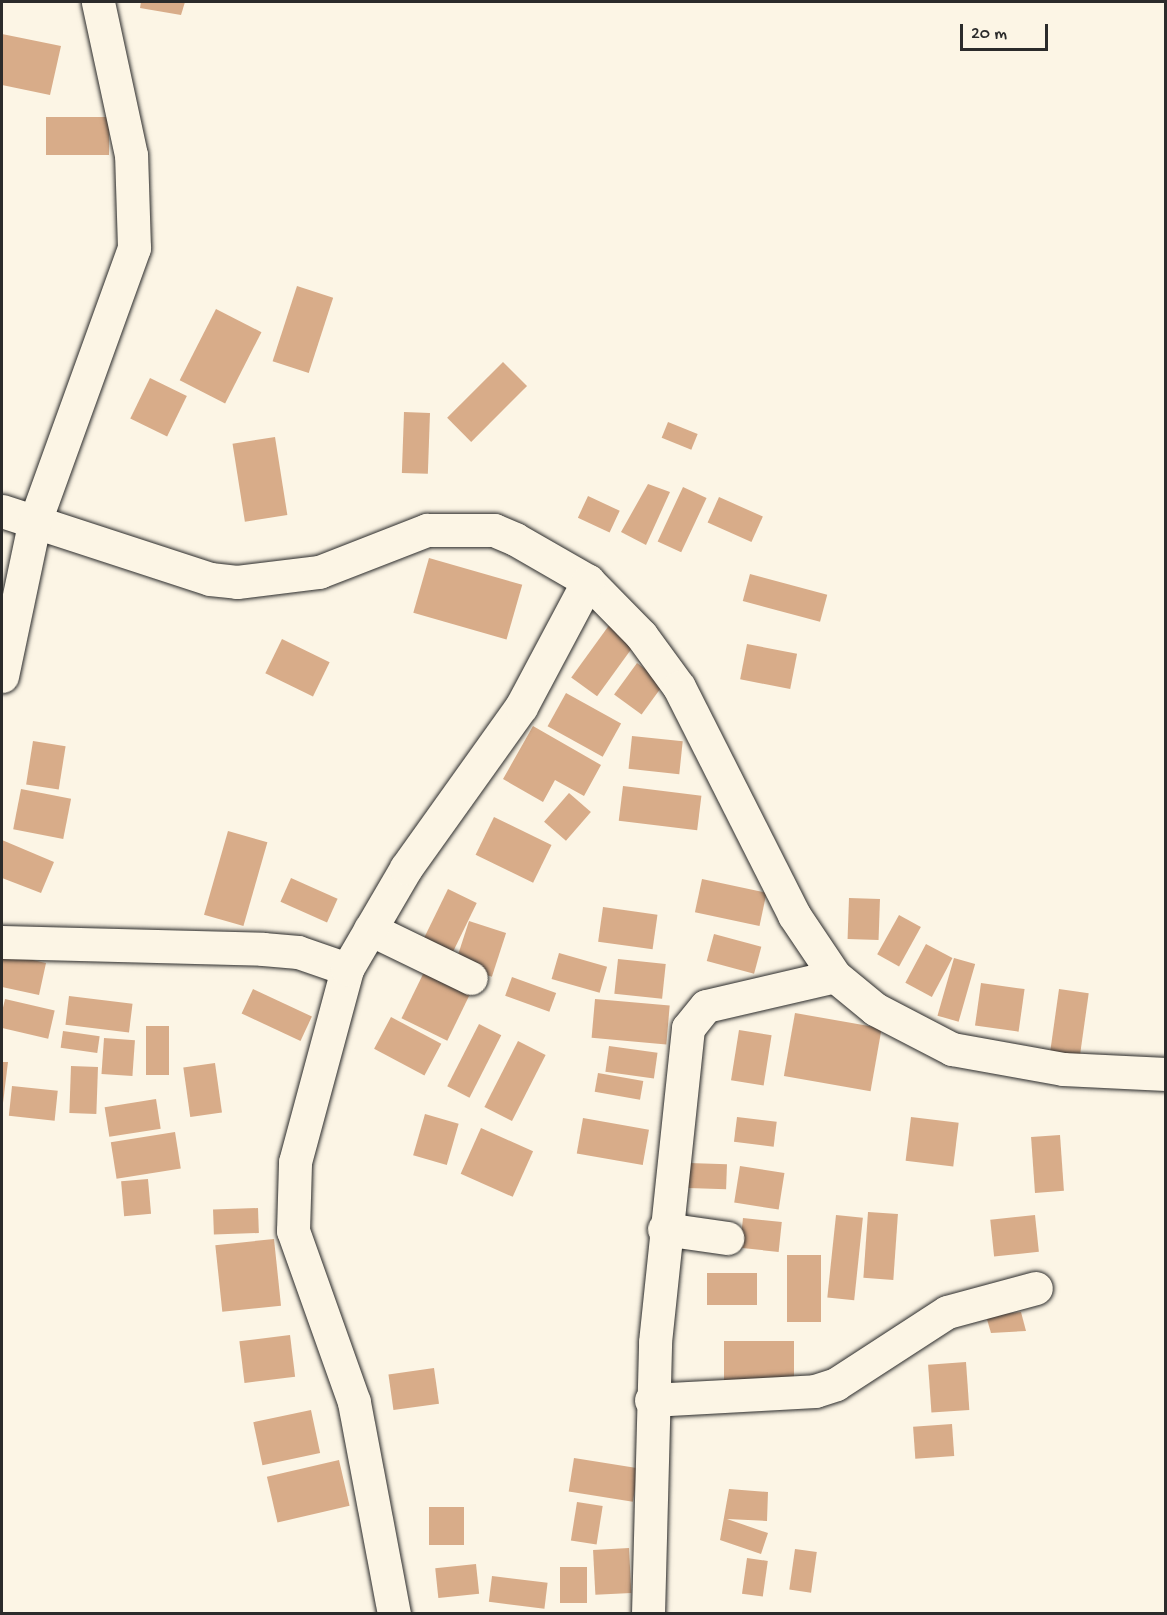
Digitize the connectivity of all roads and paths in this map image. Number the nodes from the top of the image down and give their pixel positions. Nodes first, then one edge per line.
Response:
1 (98, 2) edge
2 (2, 511) edge
3 (34, 524) junction
4 (588, 581) junction
5 (2, 676) edge
6 (370, 929) junction
7 (2, 942) edge
8 (347, 969) junction
9 (835, 976) junction
10 (471, 978) dead end
11 (1166, 1074) edge
12 (664, 1229) junction
13 (727, 1238) dead end
14 (1036, 1288) dead end
15 (651, 1400) junction
16 (394, 1614) edge
17 (648, 1614) edge

1 - 3 street
2 - 3 street
3 - 4 street
3 - 5 street
4 - 6 street
4 - 9 street
6 - 8 street
6 - 10 street
7 - 8 street
8 - 16 street
9 - 11 street
9 - 12 street
12 - 13 street
12 - 15 street
14 - 15 street
15 - 17 street

